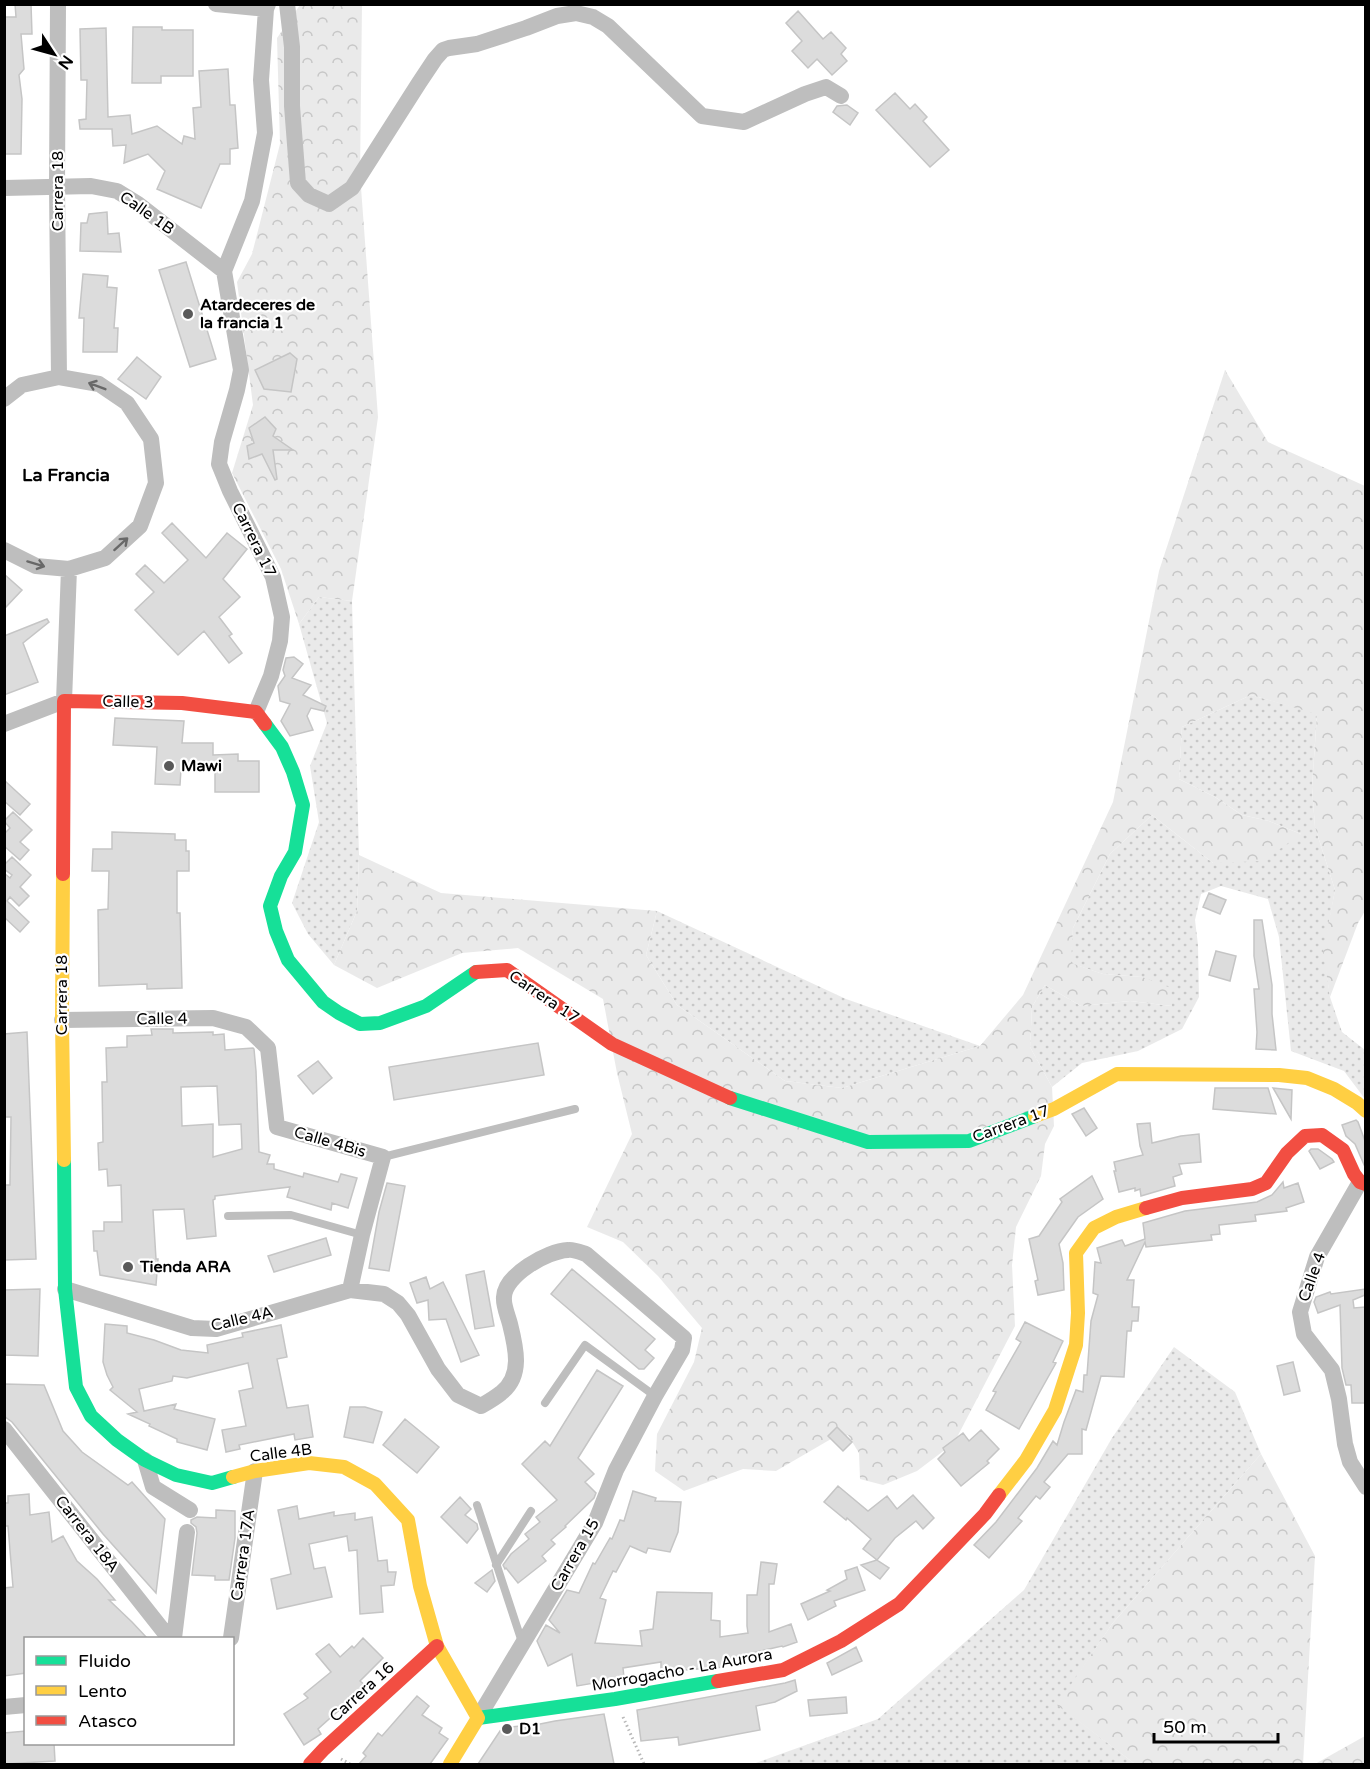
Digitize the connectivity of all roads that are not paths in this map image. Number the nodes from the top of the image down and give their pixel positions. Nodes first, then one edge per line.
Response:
1 (58, 4) edge
2 (216, 4) edge
3 (287, 4) edge
4 (267, 7) edge
5 (841, 96) dead end
6 (57, 187) junction
7 (4, 188) edge
8 (224, 271) junction
9 (59, 376) junction
10 (4, 399) edge
11 (4, 550) edge
12 (69, 568) junction
13 (64, 701) junction
14 (256, 712) junction
15 (4, 724) edge
16 (62, 1020) junction
17 (575, 1109) dead end
18 (1365, 1111) edge
19 (277, 1127) joint
20 (383, 1157) junction
21 (1363, 1183) edge
22 (228, 1215) dead end
23 (362, 1235) junction
24 (65, 1289) junction
25 (350, 1290) junction
26 (655, 1396) junction
27 (545, 1402) dead end
28 (91, 1416) joint
29 (4, 1429) edge
30 (145, 1460) junction
31 (255, 1471) junction
32 (1365, 1487) edge
33 (477, 1505) dead end
34 (190, 1510) dead end
35 (531, 1511) dead end
36 (187, 1532) dead end
37 (496, 1565) junction
38 (170, 1637) edge
39 (171, 1637) edge
40 (231, 1637) edge
41 (523, 1645) junction
42 (437, 1646) junction
43 (24, 1705) edge
44 (4, 1707) edge
45 (478, 1718) junction
46 (310, 1764) edge
47 (450, 1764) edge

1 - 6 street, Carrera 18
2 - 4 street
3 - 5 street
4 - 8 street
6 - 7 street, Calle 1B
6 - 8 street, Calle 1B
6 - 9 street, Carrera 18
8 - 14 street, Carrera 17
9 - 10 street
12 -> 9 street
11 -> 12 street
12 - 13 street, Carrera 18
13 - 14 street, Calle 3
13 - 15 street, Calle 3
13 - 16 street, Carrera 18
14 - 18 street, Carrera 17
16 - 19 street, Calle 4
16 - 24 street, Carrera 18
17 - 20 lane
19 - 20 street, Calle 4Bis
20 - 23 street
21 - 32 street, Calle 4
21 - 45 street, Morrogacho - La Aurora
22 - 23 lane
23 - 25 street
24 - 25 street, Calle 4A
24 - 28 street, Carrera 18
25 - 26 street, Carrera 15
26 - 27 lane
26 - 41 street, Carrera 15
28 - 30 street, Calle 4B
29 - 38 street, Carrera 18A
30 - 31 street, Calle 4B
30 - 34 street
31 - 40 street, Carrera 17A
31 - 42 street, Calle 4B
33 - 37 lane
35 - 37 lane
36 - 39 street
37 - 41 lane
41 - 45 street, Carrera 15
42 - 45 street, Calle 4B
42 - 46 street, Carrera 16
43 - 44 street
45 - 47 street, Carrera 15

